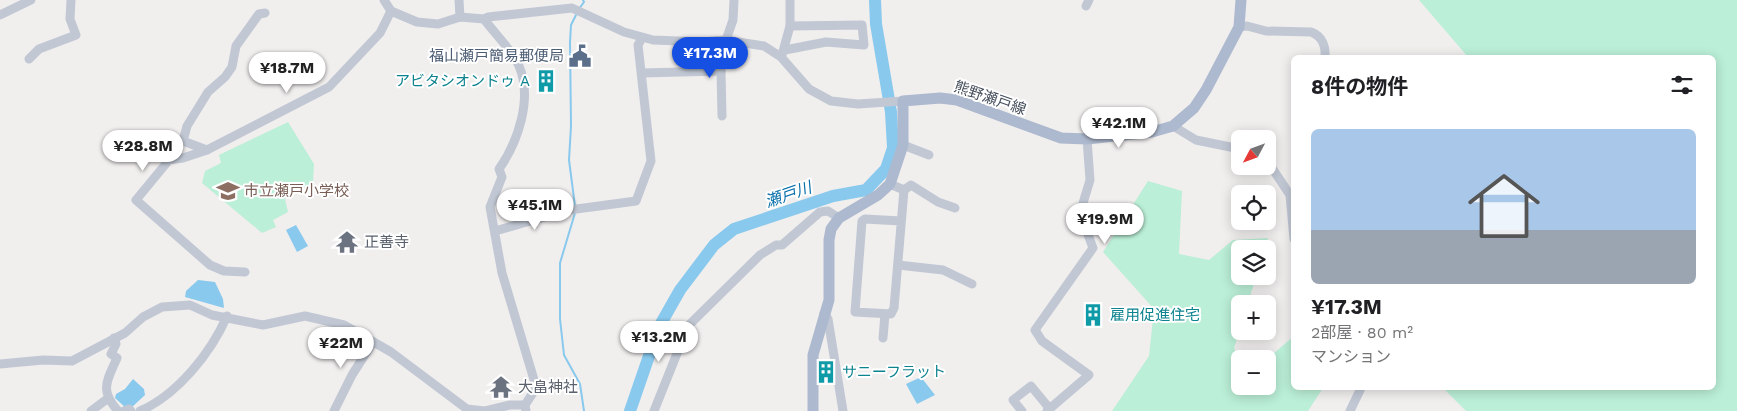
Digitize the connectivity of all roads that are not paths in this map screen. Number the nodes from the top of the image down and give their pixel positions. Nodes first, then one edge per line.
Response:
1 (31, 0) edge
2 (71, 0) edge
3 (384, 0) edge
4 (459, 0) edge
5 (734, 0) edge
6 (790, 0) edge
7 (1242, 0) edge
8 (391, 11) junction
9 (265, 14) dead end
10 (0, 15) edge
11 (460, 17) junction
12 (484, 19) junction
13 (790, 26) junction
14 (1239, 27) junction
15 (642, 38) junction
16 (726, 40) junction
17 (716, 41) junction
18 (783, 54) junction
19 (1324, 55) edge
20 (29, 59) dead end
21 (722, 71) junction
22 (642, 73) junction
23 (900, 101) junction
24 (722, 116) dead end
25 (1173, 126) junction
26 (1087, 139) junction
27 (903, 146) junction
28 (1231, 147) edge
29 (207, 150) junction
30 (929, 154) dead end
31 (1276, 174) edge
32 (890, 184) junction
33 (904, 190) junction
34 (1291, 206) edge
35 (955, 208) dead end
36 (839, 218) junction
37 (901, 221) junction
38 (495, 231) junction
39 (898, 265) junction
40 (245, 272) dead end
41 (972, 284) dead end
42 (824, 313) junction
43 (885, 314) junction
44 (227, 316) junction
45 (114, 338) junction
46 (883, 338) dead end
47 (373, 342) junction
48 (0, 364) edge
49 (1360, 390) edge
50 (107, 399) junction
51 (526, 408) edge
52 (1048, 410) edge
53 (91, 411) edge
54 (118, 411) edge
55 (124, 411) edge
56 (131, 411) edge
57 (140, 411) edge
58 (334, 411) edge
59 (485, 411) edge
60 (654, 411) edge
61 (813, 411) edge
62 (843, 411) edge
63 (1022, 411) edge
64 (1350, 411) edge

1 - 10 street
2 - 20 street
3 - 8 street
4 - 11 street
5 - 16 street
6 - 13 street
7 - 14 main road, 熊野瀬戸線
8 - 11 street
8 - 29 street
9 - 29 street
11 - 12 street
12 - 15 street
12 - 38 street
13 - 18 street
13 - 18 street
14 - 19 street
14 - 25 main road, 熊野瀬戸線
15 - 17 street
15 - 22 street
16 - 17 street
16 - 18 street
17 - 21 street
18 - 23 street
21 - 22 street
21 - 24 street
22 - 38 street
23 - 26 main road, 熊野瀬戸線
23 - 27 main road
25 - 26 main road, 熊野瀬戸線
25 - 28 street
26 - 52 street
27 - 30 street
27 - 32 main road
29 - 40 street
31 - 34 street
32 - 33 street
32 - 36 main road
33 - 35 street
33 - 37 street
36 - 42 main road
36 - 60 street
37 - 39 street
37 - 43 street
38 - 51 street
39 - 41 street
39 - 43 street
42 - 61 main road
42 - 62 street
43 - 46 street
44 - 45 street
44 - 47 street
44 - 57 street
45 - 48 street
45 - 50 street
47 - 58 street
47 - 59 street
49 - 64 street
50 - 53 street
50 - 54 street
51 - 59 street
52 - 63 street
55 - 56 street

